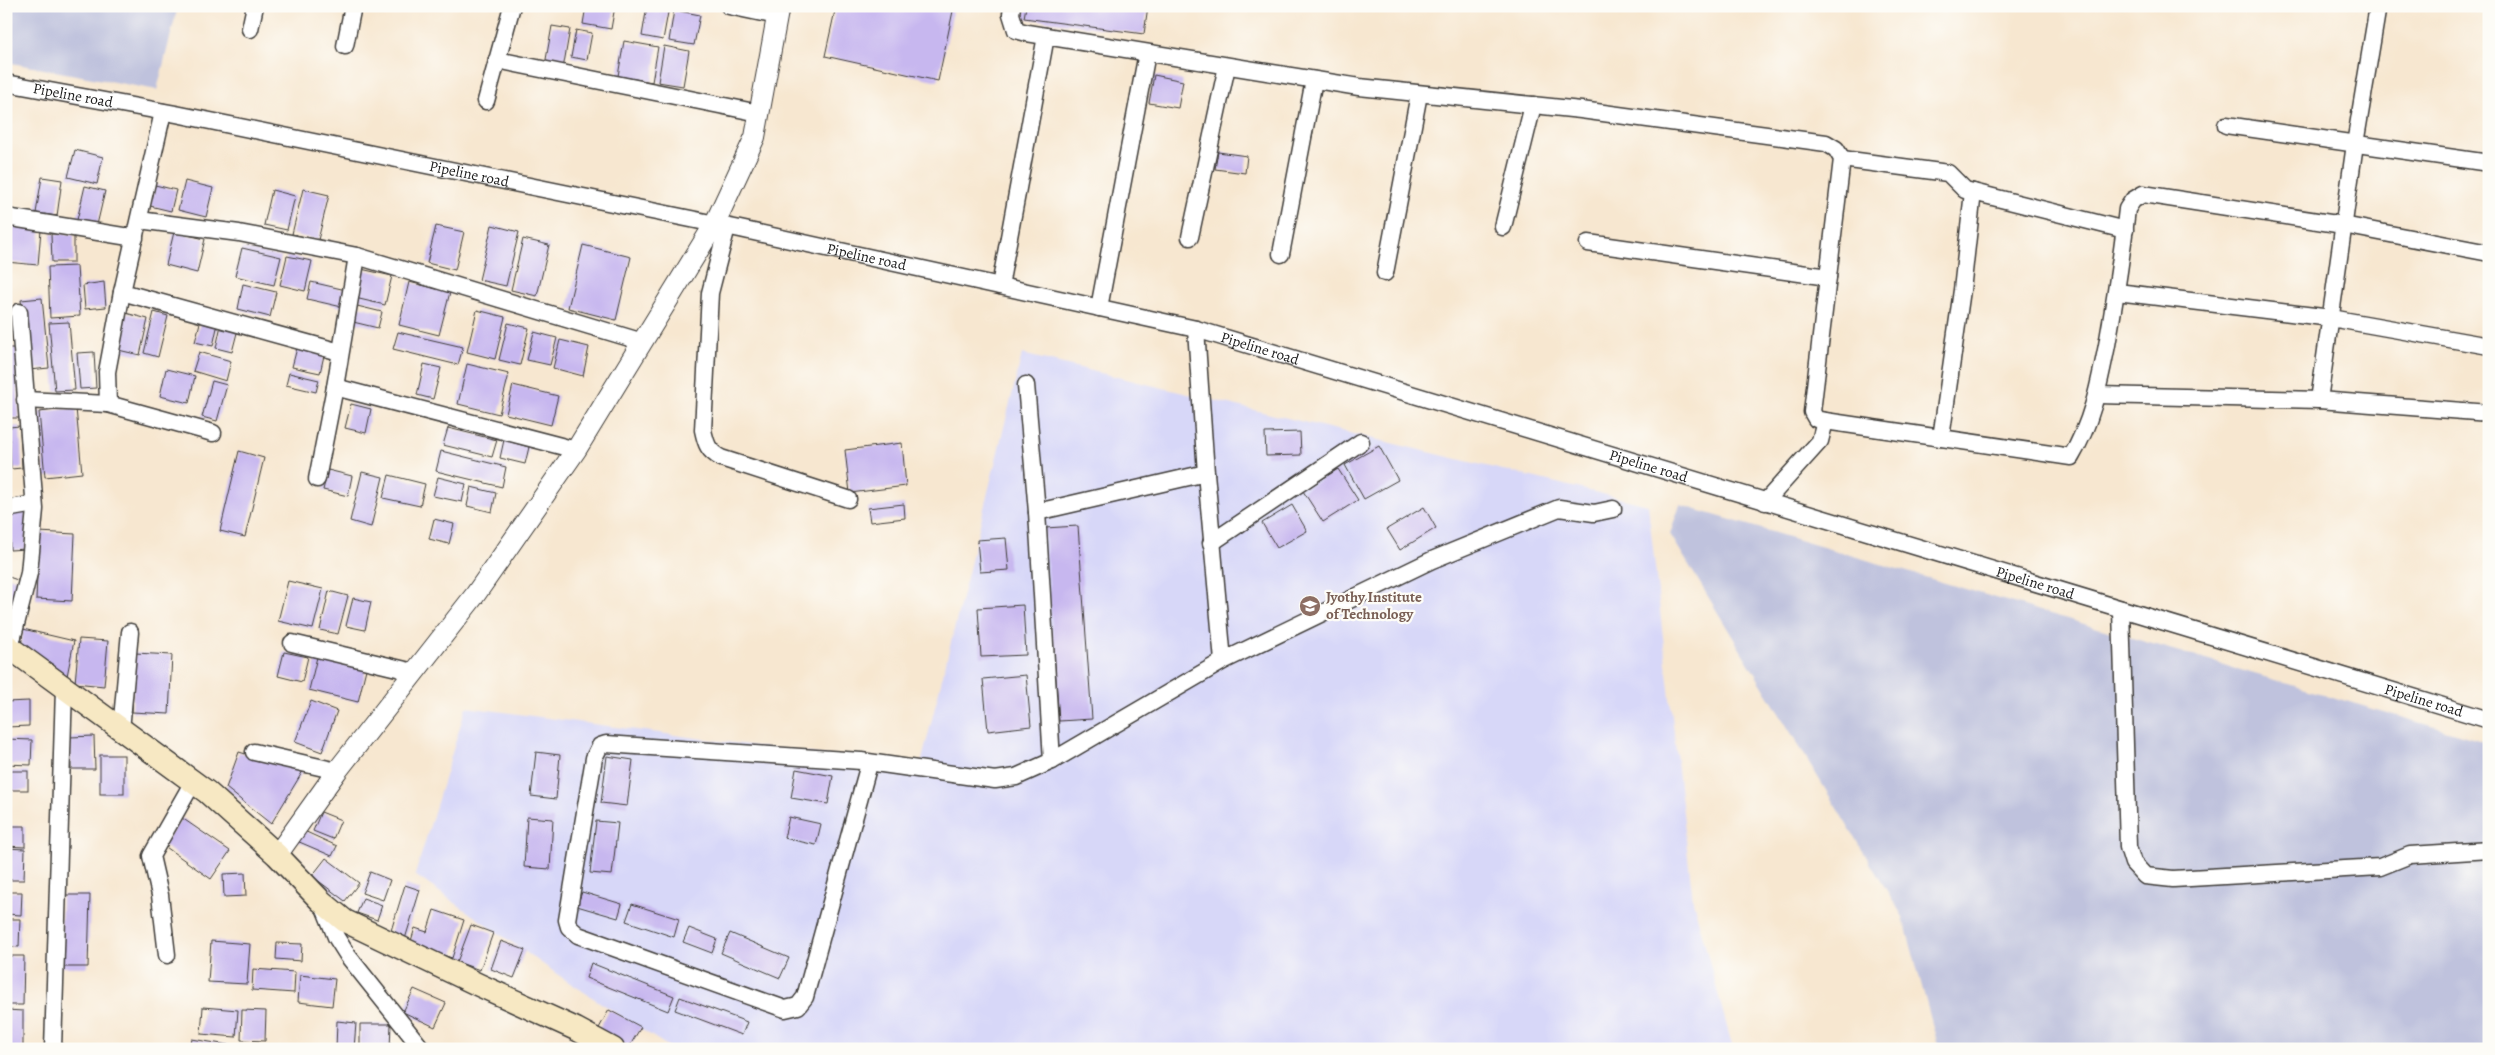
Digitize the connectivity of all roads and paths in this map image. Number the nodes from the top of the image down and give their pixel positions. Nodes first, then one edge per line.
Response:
1 (255, 6) edge
2 (353, 6) edge
3 (512, 6) edge
4 (729, 6) edge
5 (1012, 6) edge
6 (2378, 6) edge
7 (778, 11) edge
8 (250, 29) dead end
9 (1046, 36) junction
10 (345, 46) dead end
11 (1148, 53) junction
12 (497, 60) junction
13 (1227, 66) junction
14 (1314, 80) junction
15 (6, 83) edge
16 (1419, 94) junction
17 (486, 101) dead end
18 (1533, 105) junction
19 (163, 112) junction
20 (759, 113) junction
21 (2226, 125) dead end
22 (2355, 144) junction
23 (1842, 159) junction
24 (2489, 163) edge
25 (1973, 192) junction
26 (6, 217) edge
27 (139, 220) junction
28 (2343, 225) junction
29 (721, 226) junction
30 (1503, 227) dead end
31 (2125, 230) junction
32 (1190, 237) dead end
33 (135, 238) junction
34 (1588, 243) dead end
35 (2489, 253) edge
36 (1281, 254) dead end
37 (358, 256) junction
38 (1384, 273) dead end
39 (1828, 277) junction
40 (1000, 286) junction
41 (122, 292) junction
42 (2117, 292) junction
43 (1098, 308) junction
44 (18, 312) dead end
45 (2330, 318) junction
46 (1196, 329) junction
47 (643, 342) junction
48 (2489, 346) edge
49 (340, 352) junction
50 (1026, 384) dead end
51 (335, 386) junction
52 (2097, 395) junction
53 (25, 400) junction
54 (2319, 400) junction
55 (108, 404) junction
56 (2489, 413) edge
57 (1825, 421) junction
58 (213, 433) dead end
59 (1941, 438) junction
60 (1361, 442) dead end
61 (576, 450) junction
62 (1206, 473) junction
63 (317, 479) dead end
64 (848, 499) dead end
65 (1765, 502) junction
66 (34, 504) junction
67 (6, 509) edge
68 (1613, 510) dead end
69 (1037, 512) junction
70 (1211, 543) junction
71 (2121, 609) junction
72 (130, 632) dead end
73 (292, 643) dead end
74 (8, 646) edge
75 (1223, 661) junction
76 (414, 672) junction
77 (64, 688) junction
78 (2489, 720) edge
79 (121, 730) junction
80 (254, 752) dead end
81 (1052, 761) junction
82 (870, 764) junction
83 (337, 771) junction
84 (193, 782) junction
85 (2489, 850) edge
86 (277, 855) junction
87 (321, 901) junction
88 (166, 954) dead end
89 (53, 1049) edge
90 (422, 1049) edge
91 (613, 1049) edge

1 - 8 street
2 - 10 street
3 - 12 street
4 - 7 street
5 - 9 street
6 - 22 street
7 - 20 street
9 - 11 street
9 - 40 street
11 - 13 street
11 - 43 street
12 - 17 street
12 - 20 street
13 - 14 street
13 - 32 street
14 - 16 street
14 - 36 street
15 - 19 street, Pipeline road
16 - 18 street
16 - 38 street
18 - 23 street
18 - 30 street
19 - 27 street
19 - 29 street, Pipeline road
20 - 29 street
21 - 22 street
22 - 24 street
22 - 28 street
23 - 25 street
23 - 39 street
25 - 31 street
25 - 59 street
26 - 33 street
27 - 33 street
27 - 37 street
28 - 31 street
28 - 35 street
28 - 45 street
29 - 40 street, Pipeline road
29 - 47 street
29 - 64 street
31 - 42 street
33 - 41 street
34 - 39 street
37 - 47 street
37 - 49 street
39 - 57 street
40 - 43 street, Pipeline road
41 - 49 street
41 - 55 street
42 - 45 street
42 - 52 street
43 - 46 street, Pipeline road
44 - 53 street
45 - 48 street
45 - 54 street
46 - 62 street
46 - 65 street, Pipeline road
47 - 61 street
49 - 51 street
50 - 69 street
51 - 61 street
51 - 63 street
52 - 54 street
52 - 59 street
53 - 55 street
53 - 66 street
54 - 56 street
55 - 58 street
57 - 59 street
57 - 65 street
60 - 70 street
61 - 76 street
62 - 69 street
62 - 70 street
65 - 71 street, Pipeline road
66 - 67 street
66 - 74 street
68 - 75 street
69 - 81 street
70 - 75 street
71 - 78 street, Pipeline road
71 - 85 street
72 - 79 street
73 - 76 street
74 - 77 main road
75 - 81 street
76 - 83 street
77 - 79 main road
77 - 89 street
79 - 84 main road
80 - 83 street
81 - 82 street
82 - 82 street
83 - 86 street
84 - 86 main road
84 - 88 street
86 - 87 main road
87 - 90 street
87 - 91 main road

